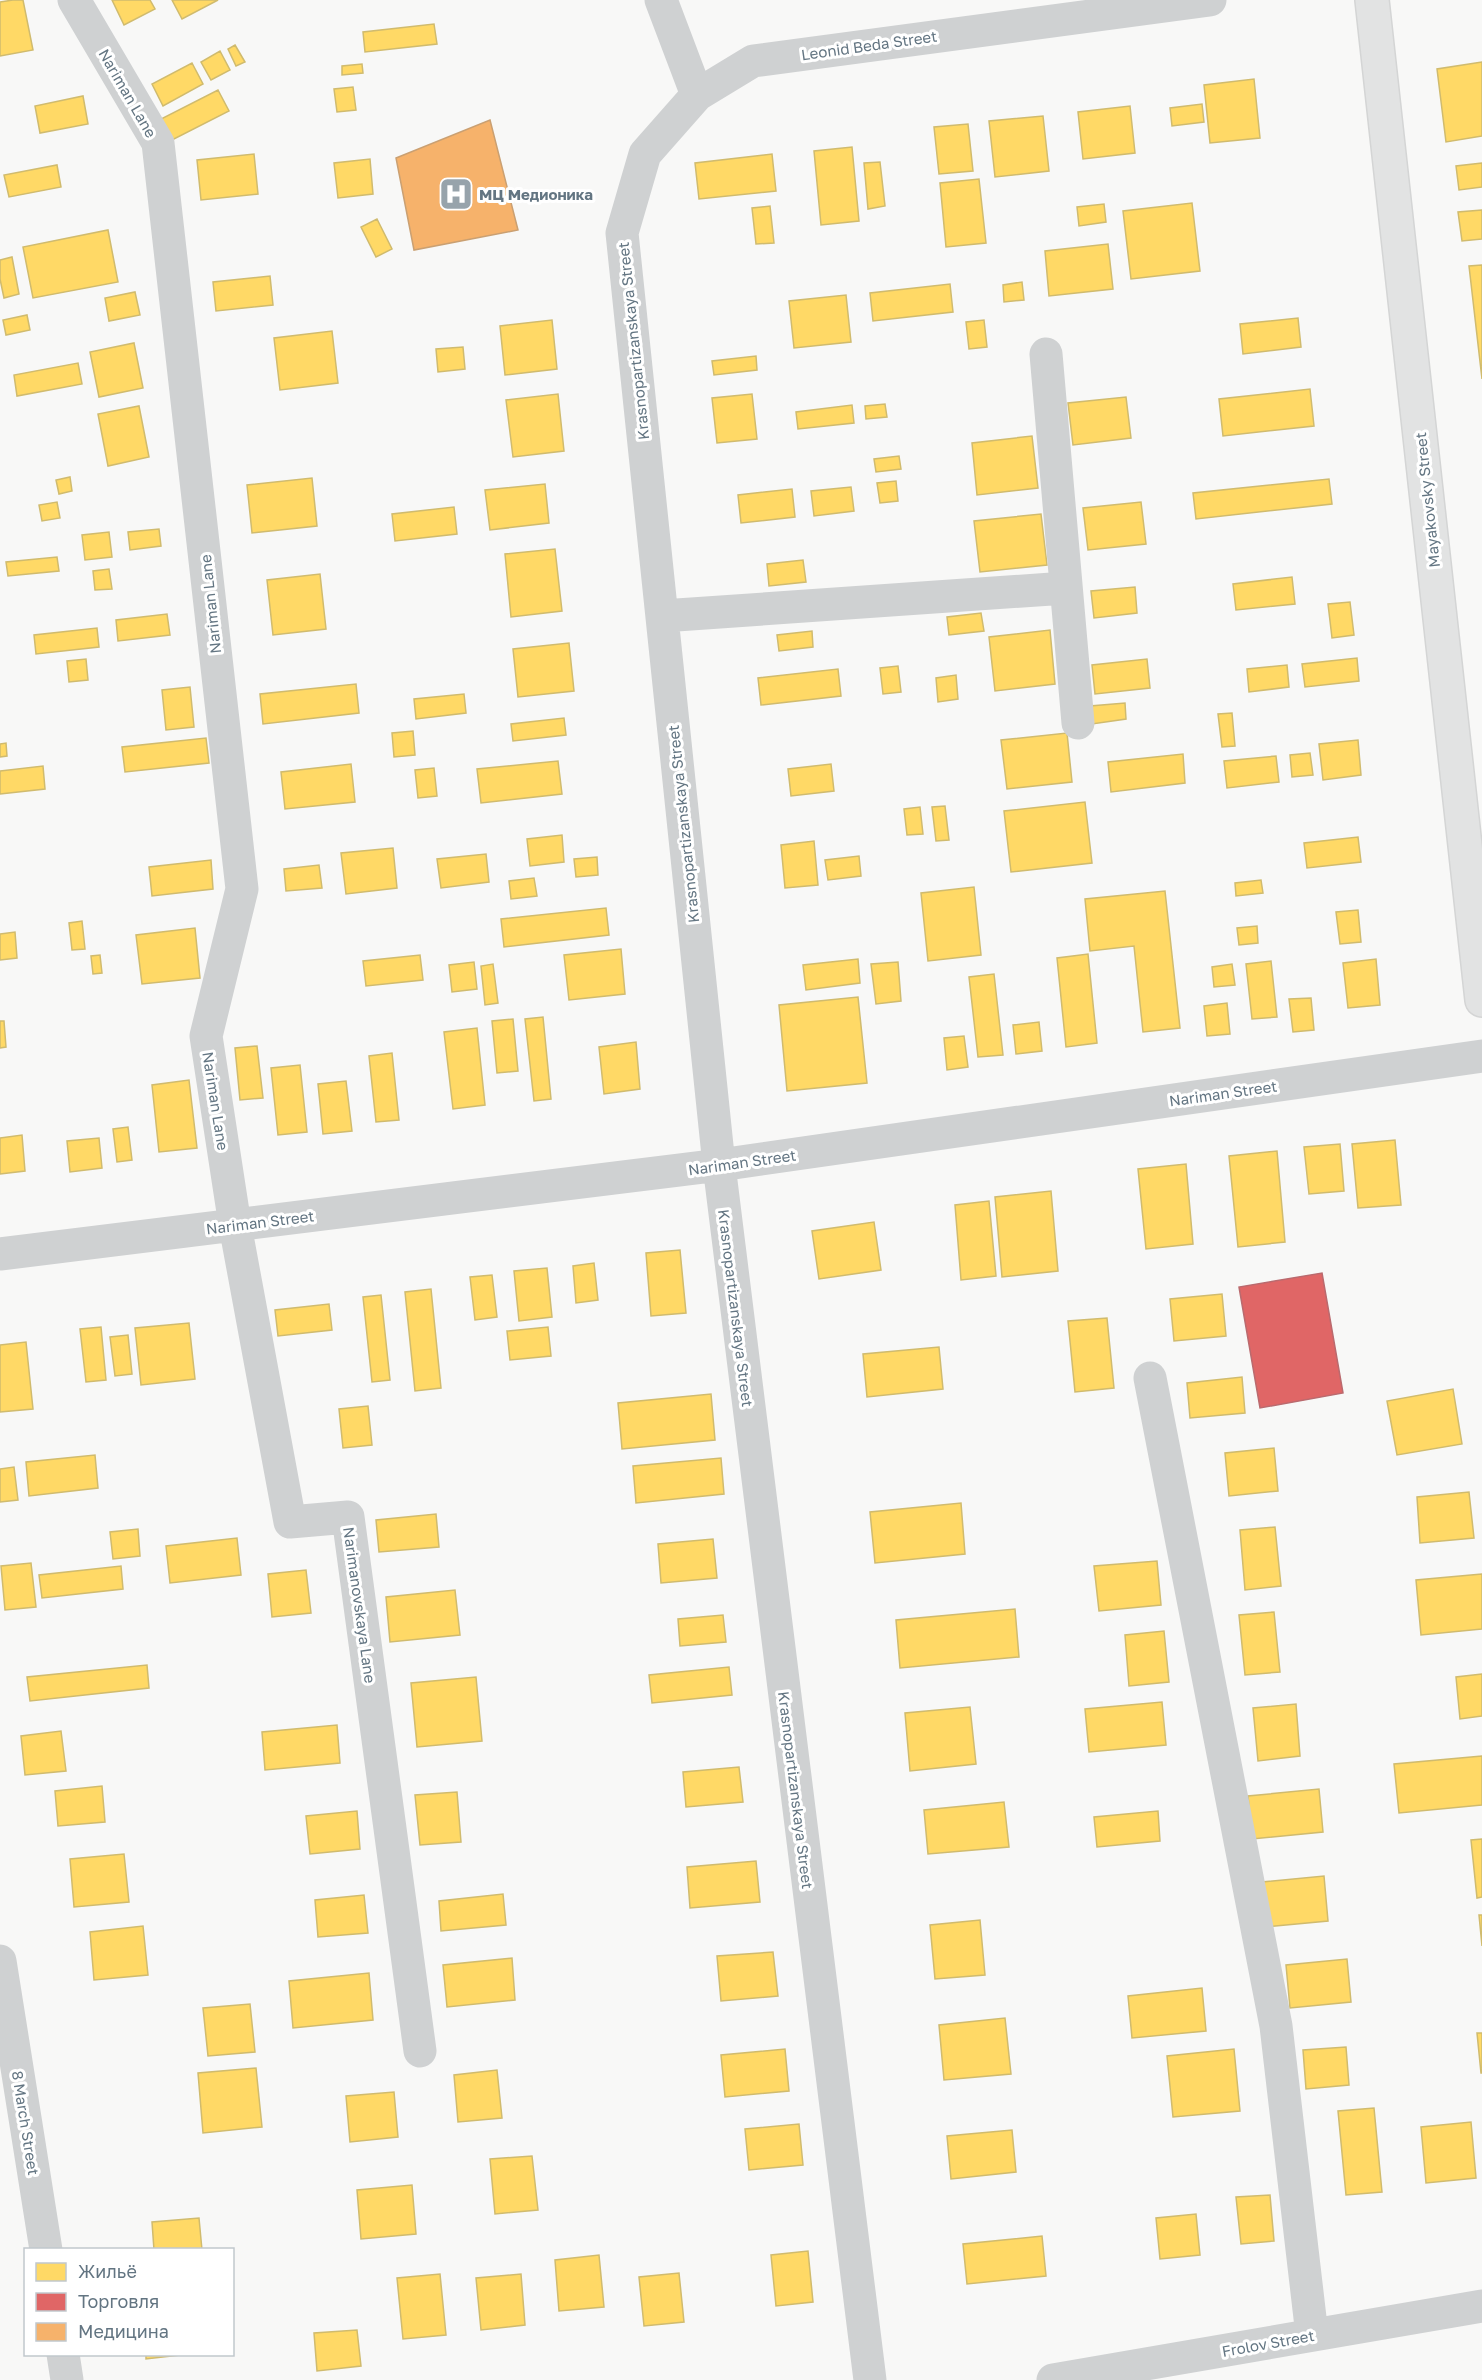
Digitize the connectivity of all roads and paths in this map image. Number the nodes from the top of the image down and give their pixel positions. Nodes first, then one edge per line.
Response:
1 (74, 0) edge
2 (662, 0) edge
3 (1210, 0) edge
4 (1372, 0) edge
5 (697, 95) junction
6 (622, 233) joint
7 (1046, 354) dead end
8 (1066, 588) junction
9 (662, 616) junction
10 (1078, 723) dead end
11 (1482, 1000) edge
12 (1482, 1056) edge
13 (719, 1166) junction
14 (235, 1225) junction
15 (0, 1254) edge
16 (1150, 1378) dead end
17 (0, 1961) edge
18 (420, 2051) dead end
19 (46, 2248) edge
20 (1482, 2306) edge
21 (1312, 2335) junction
22 (63, 2356) edge
23 (67, 2380) edge
24 (870, 2380) edge
25 (1053, 2380) edge

1 - 14 street, Nariman Lane
2 - 5 street
3 - 5 street, Leonid Beda Street
4 - 11 main road, Mayakovsky Street
5 - 6 street, Leonid Beda Street
6 - 9 street, Krasnopartizanskaya Street
7 - 8 street
8 - 9 street
8 - 10 street
9 - 13 street, Krasnopartizanskaya Street
12 - 13 street, Nariman Street
13 - 14 street, Nariman Street
13 - 24 street, Krasnopartizanskaya Street
14 - 15 street, Nariman Street
14 - 18 street, Narimanovskaya Lane
16 - 21 street
17 - 19 street, 8 March Street
20 - 21 street, Frolov Street
21 - 25 street, Frolov Street
22 - 23 street

